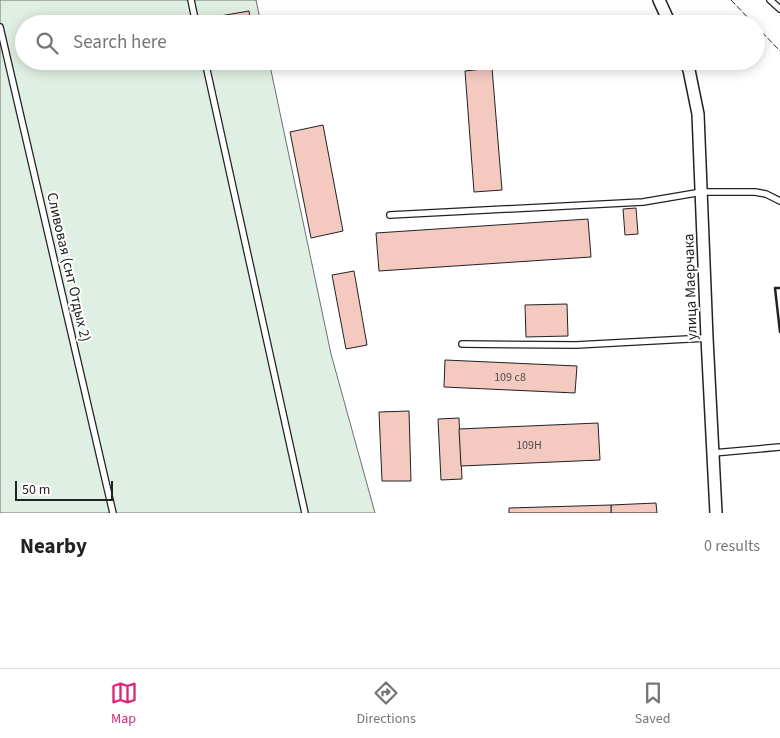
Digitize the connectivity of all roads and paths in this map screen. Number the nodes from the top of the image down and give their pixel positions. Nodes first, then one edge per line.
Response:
1 (191, 0) edge
2 (659, 0) edge
3 (770, 0) edge
4 (780, 10) edge
5 (194, 15) edge
6 (666, 15) edge
7 (0, 27) edge
8 (207, 70) edge
9 (689, 70) edge
10 (702, 192) junction
11 (780, 201) edge
12 (390, 215) dead end
13 (707, 338) junction
14 (462, 344) dead end
15 (780, 446) edge
16 (713, 453) junction
17 (113, 513) edge
18 (305, 513) edge
19 (716, 513) edge

1 - 5 lane
2 - 6 street
3 - 4 lane
7 - 17 lane, Сливовая (снт Отдых 2)
8 - 18 lane
9 - 10 street, улица Маерчака
10 - 11 lane
10 - 12 lane
10 - 13 street, улица Маерчака
13 - 14 lane
13 - 16 street, улица Маерчака
15 - 16 lane
16 - 19 street, улица Маерчака

